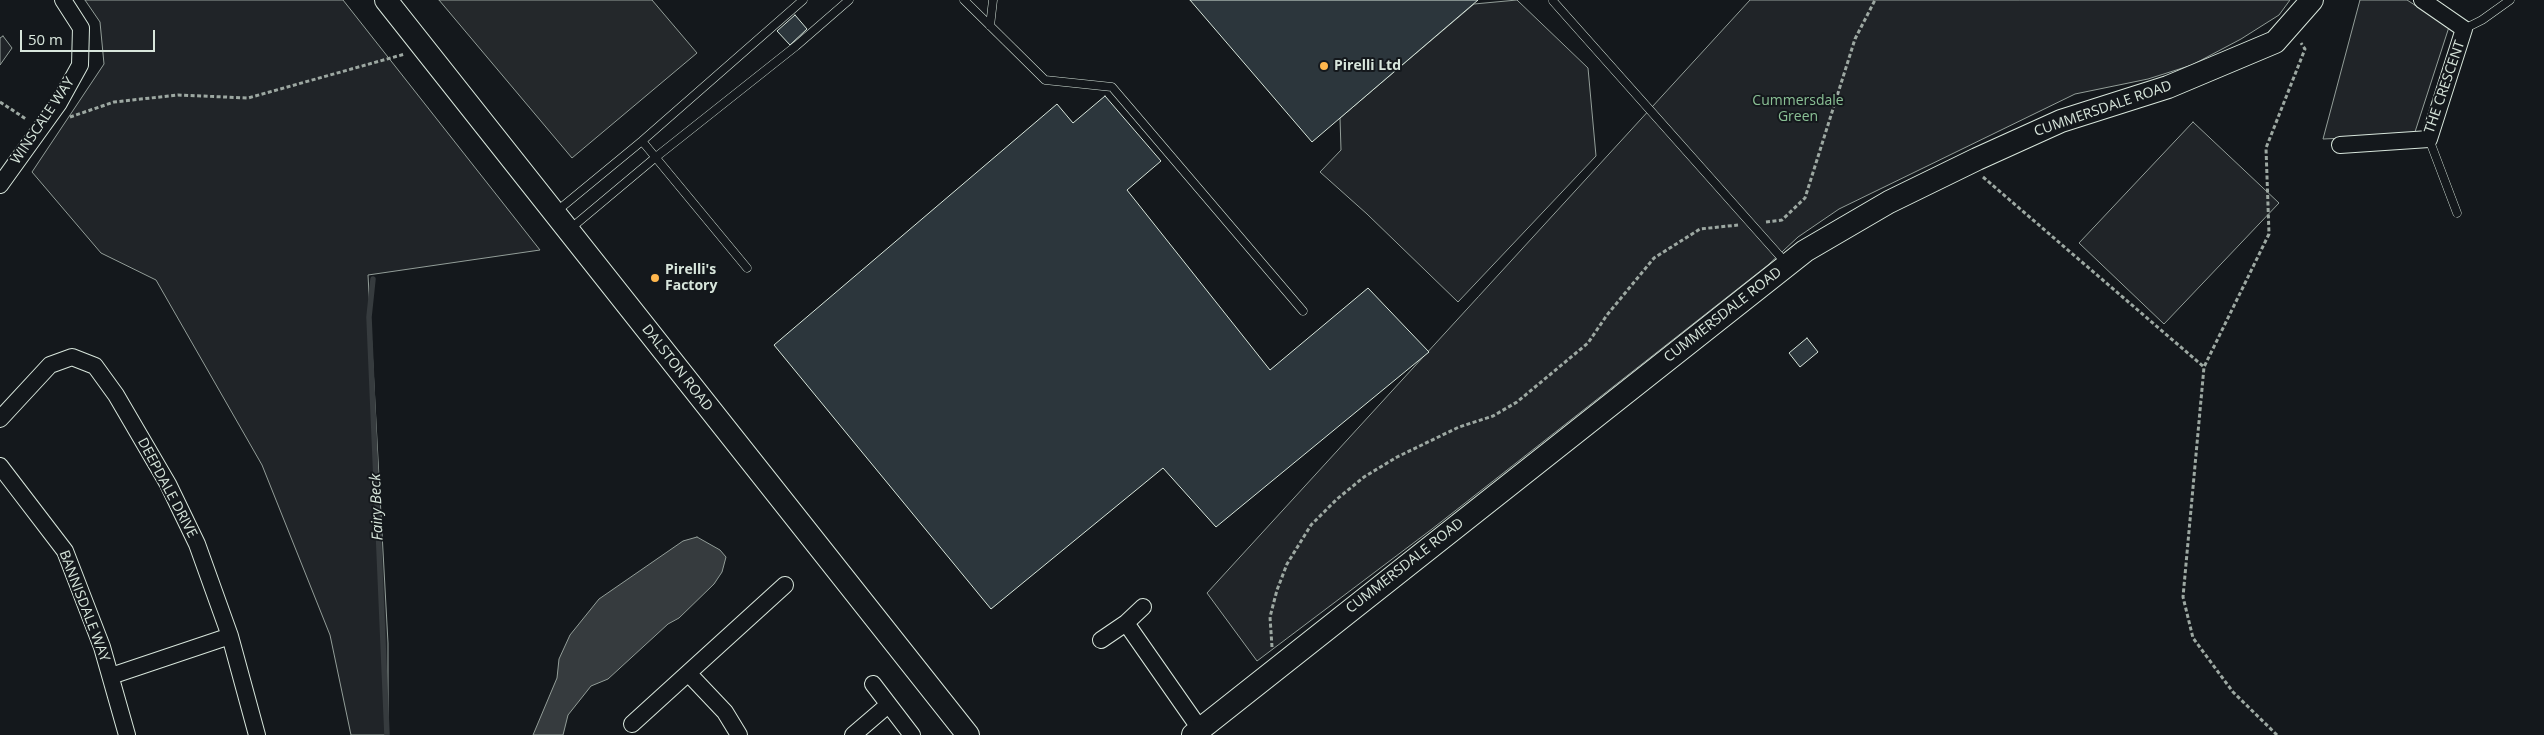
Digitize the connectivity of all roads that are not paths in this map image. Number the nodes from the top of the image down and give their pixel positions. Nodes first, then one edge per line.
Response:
1 (63, 0) edge
2 (386, 0) edge
3 (803, 0) edge
4 (849, 0) edge
5 (964, 0) edge
6 (993, 0) edge
7 (2312, 0) edge
8 (2422, 0) edge
9 (2510, 0) edge
10 (1553, 2) dead end
11 (990, 26) junction
12 (2464, 29) junction
13 (2430, 139) junction
14 (642, 140) junction
15 (2340, 145) dead end
16 (656, 156) junction
17 (0, 185) edge
18 (555, 212) junction
19 (2457, 213) dead end
20 (568, 230) junction
21 (1788, 265) junction
22 (747, 268) dead end
23 (1303, 311) dead end
24 (0, 419) edge
25 (0, 466) edge
26 (784, 585) dead end
27 (1143, 607) dead end
28 (1126, 623) junction
29 (230, 636) junction
30 (1101, 640) dead end
31 (689, 674) junction
32 (111, 676) junction
33 (873, 684) dead end
34 (888, 705) junction
35 (632, 724) dead end
36 (1196, 732) edge
37 (127, 735) edge
38 (257, 735) edge
39 (739, 735) edge
40 (852, 735) edge
41 (912, 735) edge
42 (968, 735) edge

1 - 17 street, WINSCALE WAY
2 - 18 street, DALSTON ROAD
3 - 14 lane
4 - 16 lane
5 - 11 lane
6 - 11 lane
7 - 21 street, CUMMERSDALE ROAD
8 - 12 street, THE CRESCENT
9 - 12 lane
10 - 21 lane
11 - 23 lane
12 - 13 street, THE CRESCENT
13 - 15 street, THE CRESCENT
13 - 19 lane
14 - 16 lane
14 - 18 lane
16 - 20 lane
16 - 22 lane
18 - 20 street, DALSTON ROAD
20 - 42 street, DALSTON ROAD
21 - 36 street, CUMMERSDALE ROAD
24 - 29 street, DEEPDALE DRIVE
25 - 32 street, BANNISDALE WAY
26 - 31 street
27 - 28 street
28 - 30 street
28 - 36 street
29 - 32 street
29 - 38 street, DEEPDALE DRIVE
31 - 35 street
31 - 39 street
32 - 37 street, BANNISDALE WAY
33 - 34 street
34 - 40 street
34 - 41 street

